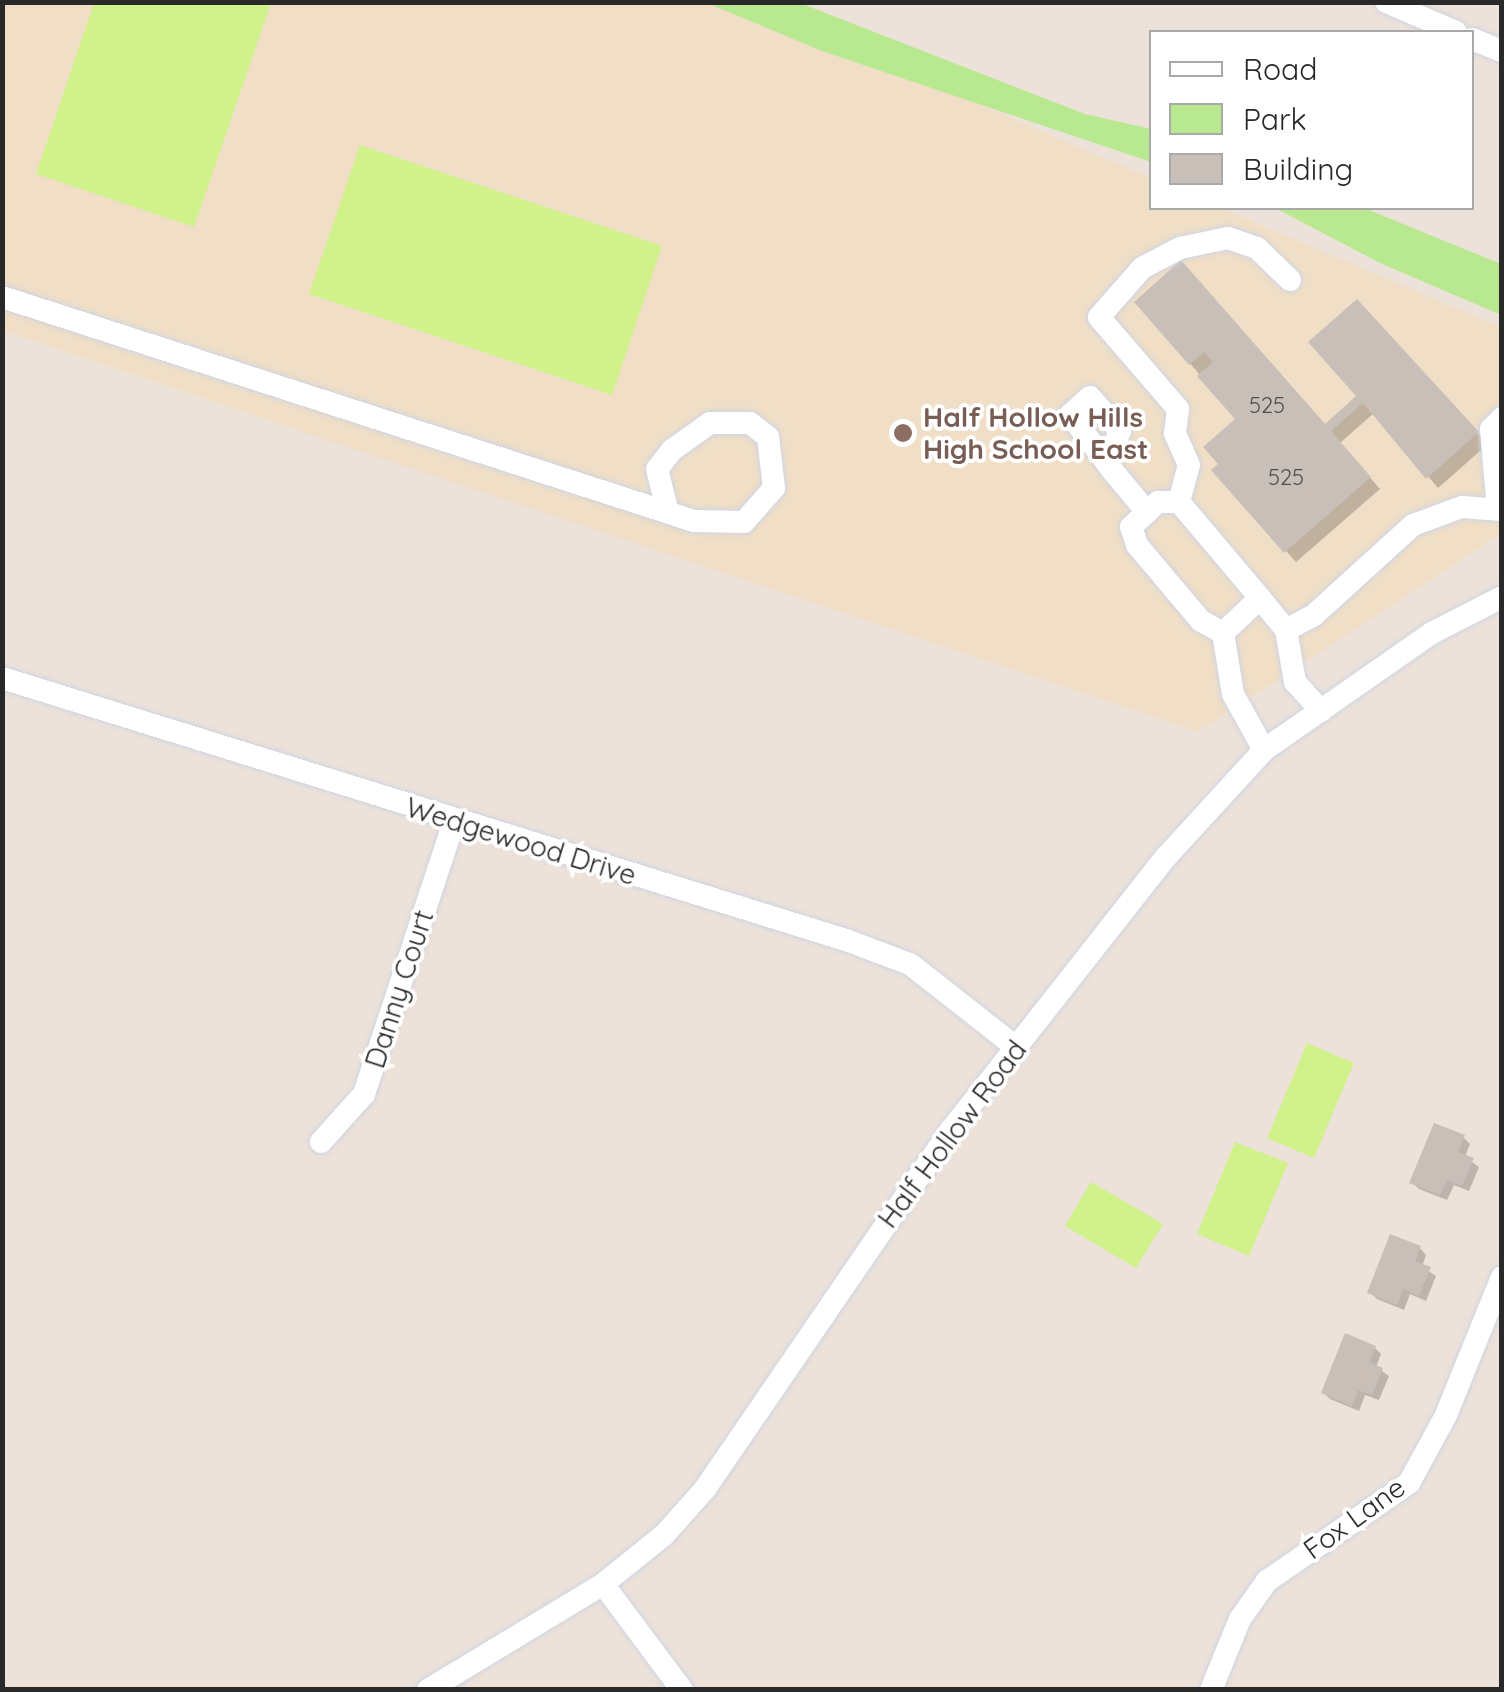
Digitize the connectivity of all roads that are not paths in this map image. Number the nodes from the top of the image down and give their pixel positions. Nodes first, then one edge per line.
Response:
1 (1386, 2) edge
2 (1451, 30) edge
3 (1474, 40) edge
4 (1502, 51) edge
5 (1290, 280) dead end
6 (2, 296) edge
7 (1502, 418) edge
8 (1106, 463) dead end
9 (1179, 502) junction
10 (1500, 510) edge
11 (1147, 512) junction
12 (668, 513) junction
13 (1502, 596) edge
14 (1260, 598) junction
15 (1286, 630) junction
16 (1222, 634) junction
17 (2, 678) edge
18 (1321, 711) junction
19 (1264, 750) junction
20 (454, 822) junction
21 (1016, 1047) junction
22 (320, 1142) dead end
23 (1502, 1277) edge
24 (603, 1584) junction
25 (428, 1690) edge
26 (682, 1690) edge
27 (1211, 1690) edge

1 - 2 street
3 - 4 street
5 - 9 street
6 - 12 street
7 - 10 street
8 - 11 street
9 - 11 street
9 - 14 street
10 - 15 street
11 - 16 street
12 - 12 street
13 - 18 street, Half Hollow Road
14 - 15 street
14 - 16 street
15 - 18 street
16 - 19 street
17 - 20 street, Wedgewood Drive
18 - 19 street, Half Hollow Road
19 - 21 street, Half Hollow Road
20 - 21 street, Wedgewood Drive
20 - 22 street, Danny Court
21 - 24 street, Half Hollow Road
23 - 27 street, Fox Lane
24 - 25 street, Half Hollow Road
24 - 26 street

